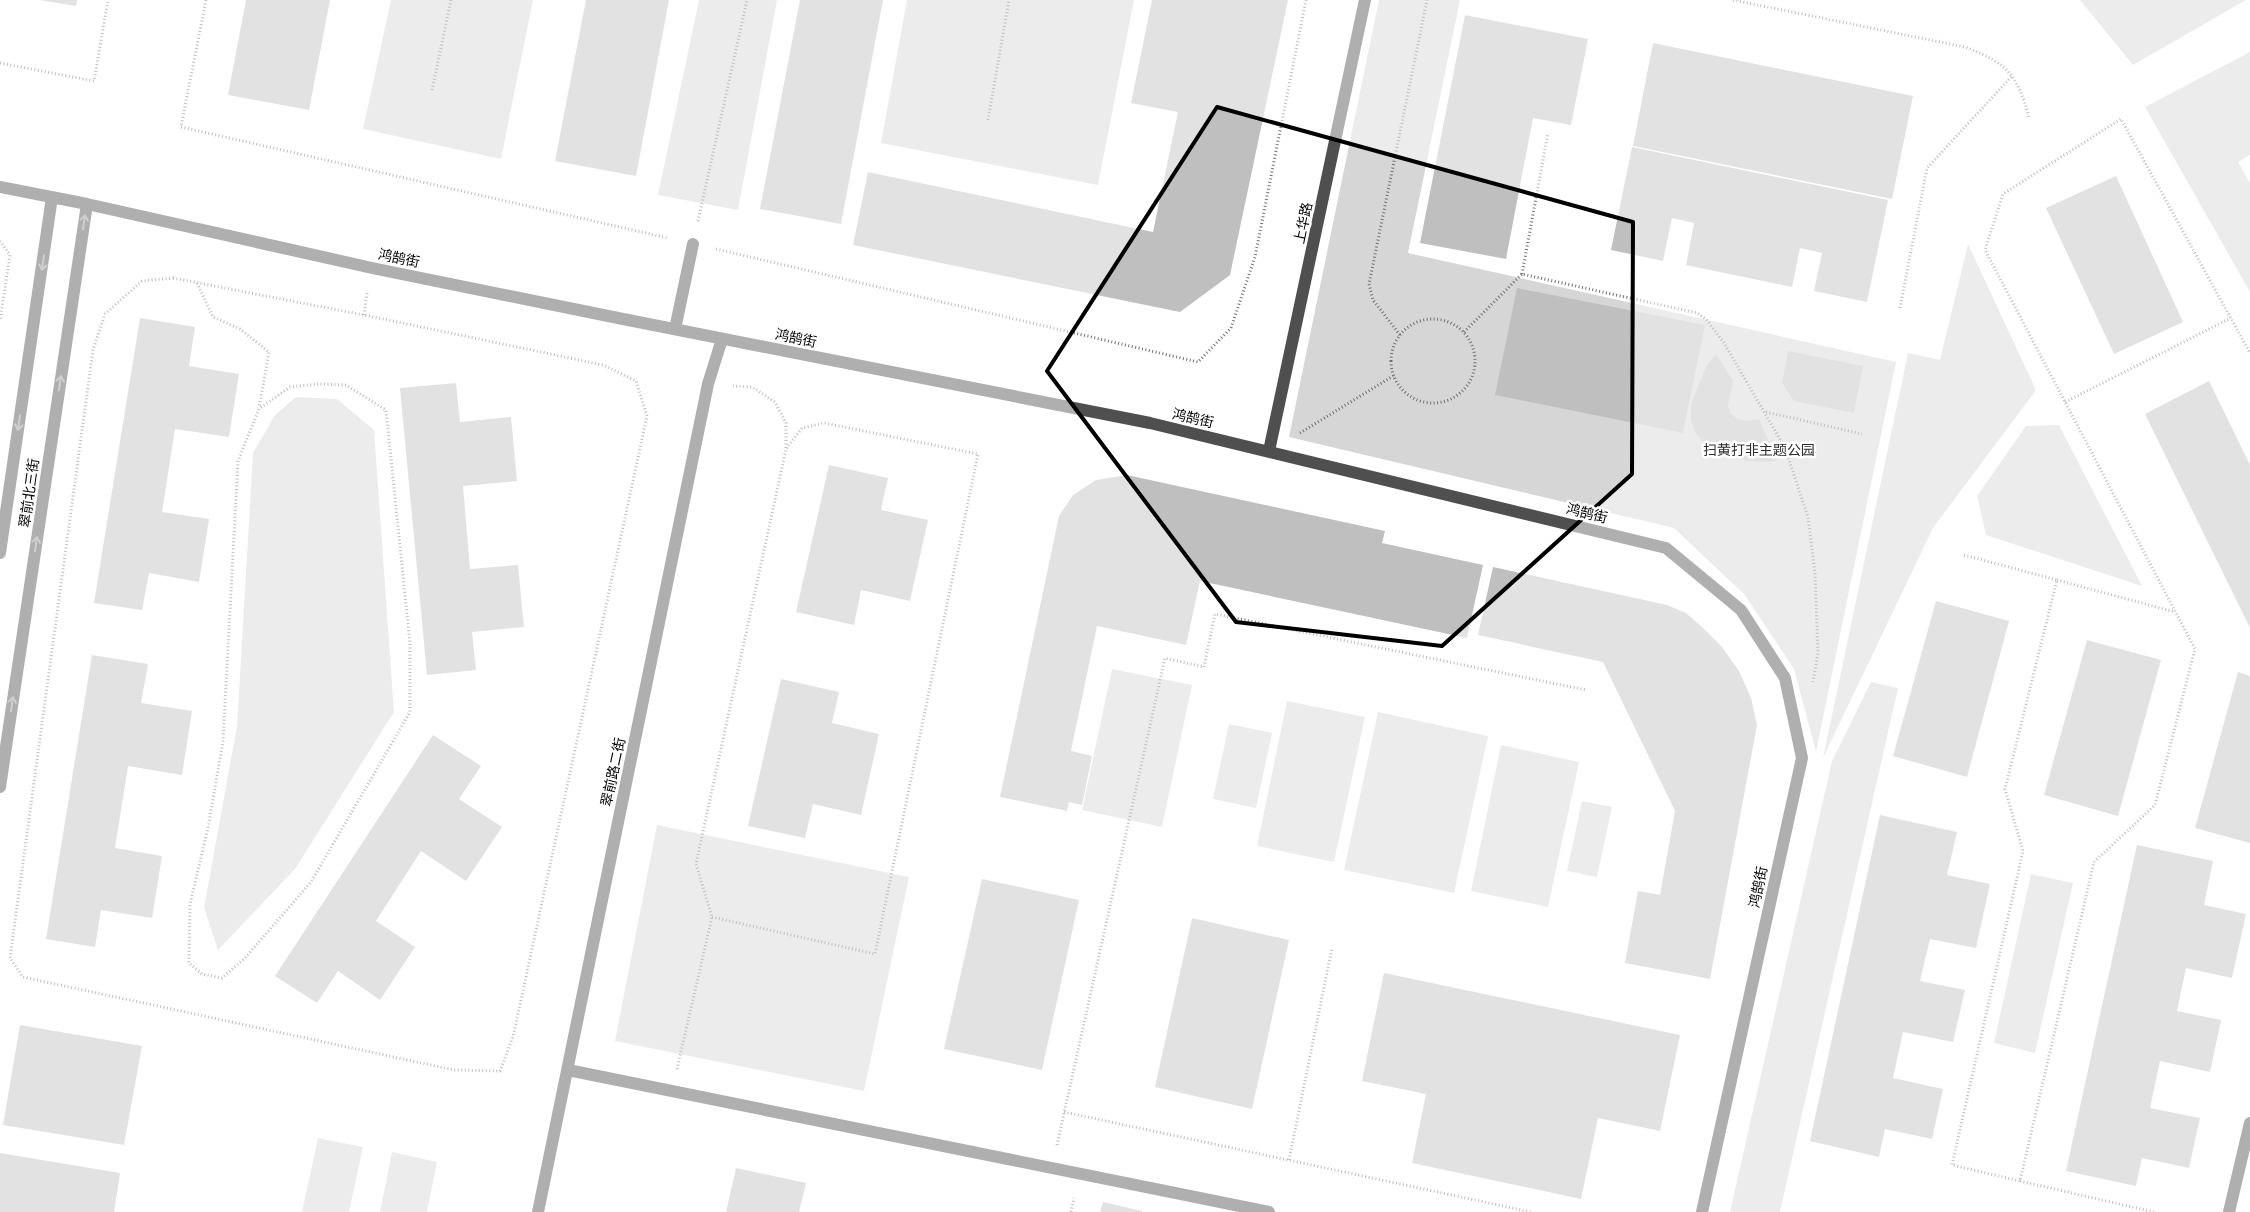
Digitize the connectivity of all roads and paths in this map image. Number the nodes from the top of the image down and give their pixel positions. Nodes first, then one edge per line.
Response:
1 (108, 0) edge
2 (206, 0) edge
3 (451, 0) edge
4 (747, 0) edge
5 (1009, 0) edge
6 (1306, 0) edge
7 (1365, 0) edge
8 (1427, 0) edge
9 (1733, 0) edge
10 (0, 63) edge
11 (2013, 75) junction
12 (432, 90) dead end
13 (2029, 117) dead end
14 (988, 120) dead end
15 (1548, 133) dead end
16 (0, 187) edge
17 (52, 197) junction
18 (87, 204) junction
19 (0, 241) edge
20 (693, 244) junction
21 (1522, 274) junction
22 (196, 283) junction
23 (1900, 308) dead end
24 (2230, 318) junction
25 (0, 321) edge
26 (674, 329) junction
27 (1464, 332) junction
28 (1400, 335) junction
29 (722, 338) junction
30 (2250, 353) edge
31 (1393, 376) junction
32 (708, 384) junction
33 (2065, 402) junction
34 (259, 409) junction
35 (1765, 412) junction
36 (1862, 434) dead end
37 (786, 449) junction
38 (1270, 451) junction
39 (0, 553) edge
40 (1964, 555) dead end
41 (2057, 580) junction
42 (2175, 612) junction
43 (1586, 690) dead end
44 (1792, 712) junction
45 (0, 787) edge
46 (712, 917) junction
47 (1332, 948) dead end
48 (568, 1070) junction
49 (672, 1091) junction
50 (1064, 1112) junction
51 (2250, 1123) edge
52 (1289, 1160) junction
53 (1052, 1168) junction
54 (2020, 1180) junction
55 (538, 1212) edge
56 (1269, 1212) edge
57 (1531, 1212) edge
58 (1702, 1212) edge
59 (2154, 1212) edge
60 (2230, 1212) edge

1 - 10 path
2 - 20 path
3 - 12 path
4 - 20 path
5 - 14 path
6 - 20 path
7 - 38 street, 上华路
8 - 28 path
9 - 11 path
11 - 13 path
11 - 23 path
15 - 21 path
16 - 17 street, 鸿鹄街
17 - 18 street, 鸿鹄街
17 -> 39 street, 翠前北三街
18 - 26 street, 鸿鹄街
45 -> 18 street, 翠前北三街
19 - 25 path
20 - 26 street
21 - 27 path
21 - 35 path
22 - 22 path
22 - 34 path
24 - 30 path
24 - 33 path
24 - 33 path
26 - 29 street, 鸿鹄街
27 - 28 path
27 - 31 path
28 - 31 path
29 - 32 street, 翠前路二街
29 - 38 street, 鸿鹄街
31 - 38 path
32 - 37 path
32 - 48 street, 翠前路二街
33 - 42 path
34 - 34 path
35 - 36 path
35 - 44 path
37 - 46 path
37 - 46 path
38 - 44 street, 鸿鹄街
40 - 41 path
41 - 42 path
41 - 54 path
42 - 54 path
43 - 50 path
44 - 58 street, 鸿鹄街
46 - 49 path
47 - 52 path
48 - 49 street
48 - 55 street, 翠前路二街
49 - 53 street
50 - 52 path
50 - 53 path
51 - 60 street
52 - 57 path
53 - 56 street
54 - 59 path

